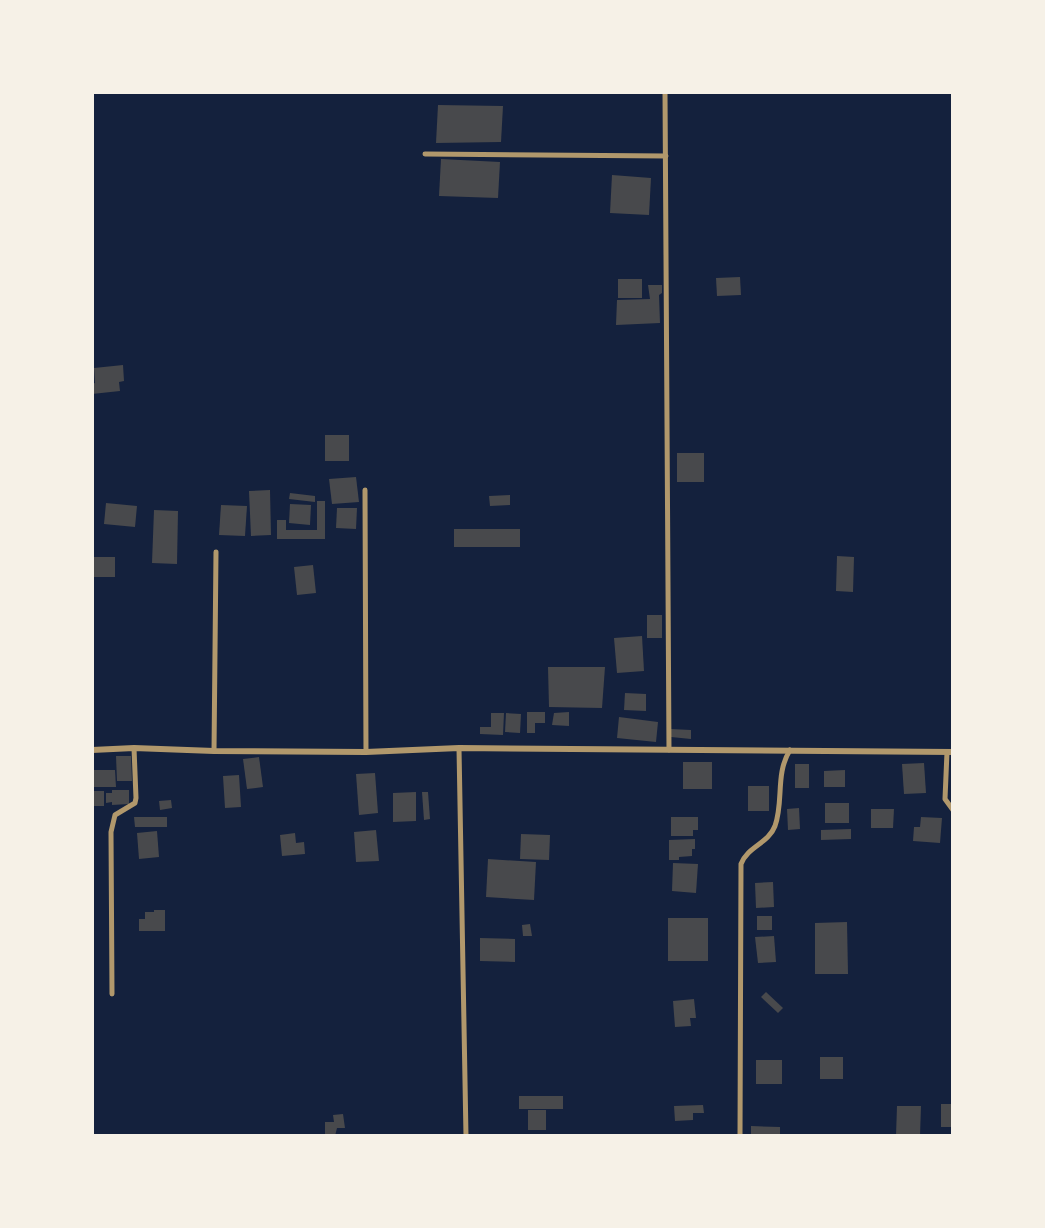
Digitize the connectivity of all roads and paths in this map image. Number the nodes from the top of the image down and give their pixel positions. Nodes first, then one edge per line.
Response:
1 (665, 92) edge
2 (425, 154) dead end
3 (666, 156) junction
4 (365, 490) dead end
5 (216, 552) dead end
6 (134, 748) junction
7 (459, 748) junction
8 (92, 750) edge
9 (669, 750) junction
10 (790, 750) junction
11 (214, 751) junction
12 (366, 752) junction
13 (950, 752) edge
14 (953, 810) edge
15 (112, 994) dead end
16 (466, 1136) edge
17 (740, 1136) edge

1 - 3 street
2 - 3 street
3 - 9 street
4 - 12 street
5 - 11 street
6 - 8 street
6 - 11 street
6 - 15 street
7 - 9 street
7 - 12 street
7 - 16 street
9 - 10 street
10 - 13 street
10 - 17 street
11 - 12 street
13 - 14 street

